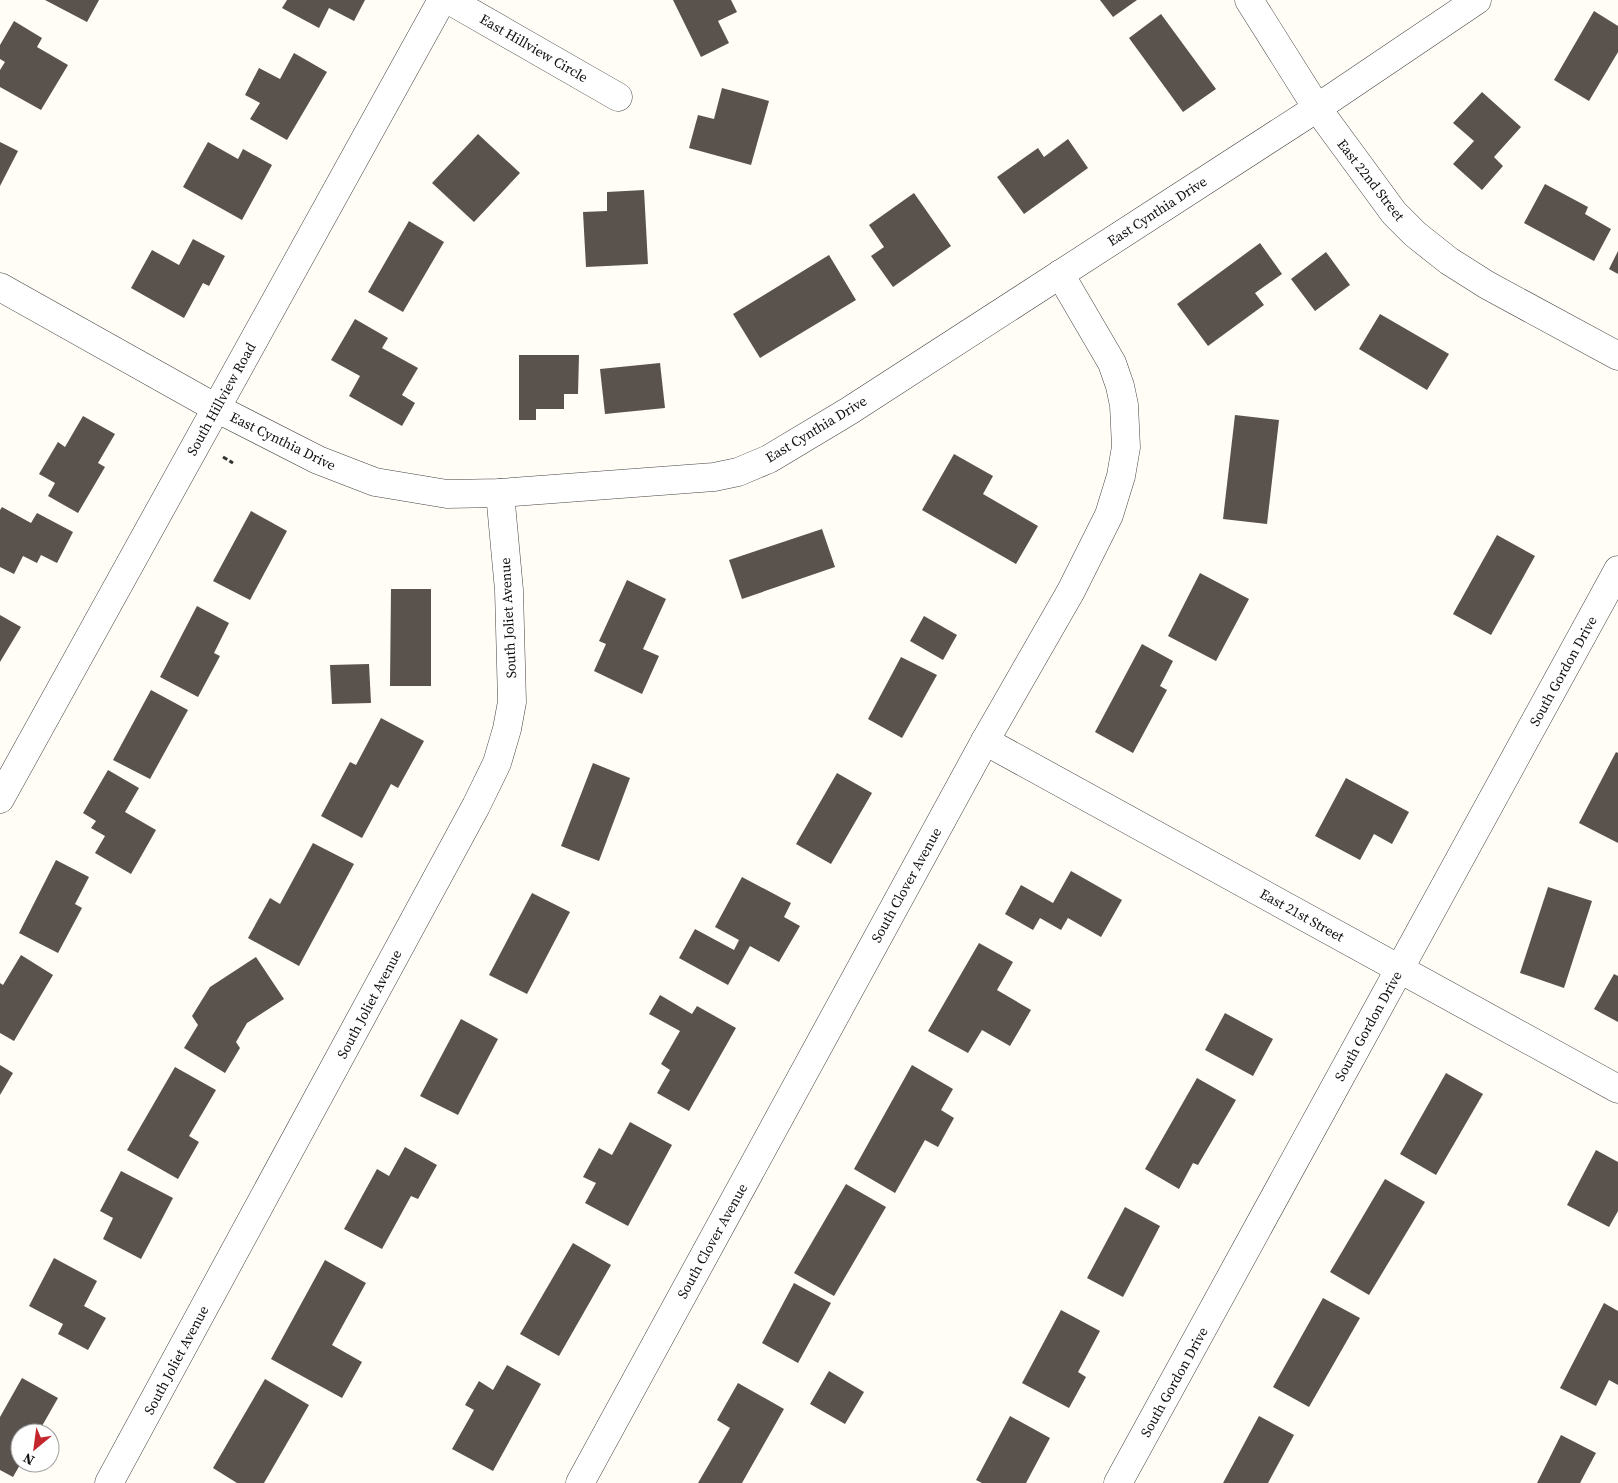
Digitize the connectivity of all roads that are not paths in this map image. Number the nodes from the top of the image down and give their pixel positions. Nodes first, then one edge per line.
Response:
1 (442, 0) edge
2 (449, 0) edge
3 (1249, 0) edge
4 (1477, 0) edge
5 (618, 97) dead end
6 (1317, 108) junction
7 (1060, 274) junction
8 (0, 287) edge
9 (1618, 356) edge
10 (216, 408) junction
11 (500, 493) junction
12 (1618, 570) edge
13 (985, 741) junction
14 (0, 799) edge
15 (1400, 969) junction
16 (1618, 1089) edge
17 (109, 1483) edge
18 (580, 1483) edge
19 (1118, 1483) edge

1 - 10 street, South Hillview Road
2 - 5 street, East Hillview Circle
3 - 6 street, East 22nd Street
4 - 6 street, East Cynthia Drive
6 - 7 street, East Cynthia Drive
6 - 9 street, East 22nd Street
7 - 11 street, East Cynthia Drive
7 - 13 street, South Clover Avenue
8 - 10 street, East Cynthia Drive
10 - 11 street, East Cynthia Drive
10 - 14 street, South Hillview Road
11 - 17 street, South Joliet Avenue
12 - 15 street, South Gordon Drive
13 - 15 street, East 21st Street
13 - 18 street, South Clover Avenue
15 - 16 street, East 21st Street
15 - 19 street, South Gordon Drive

